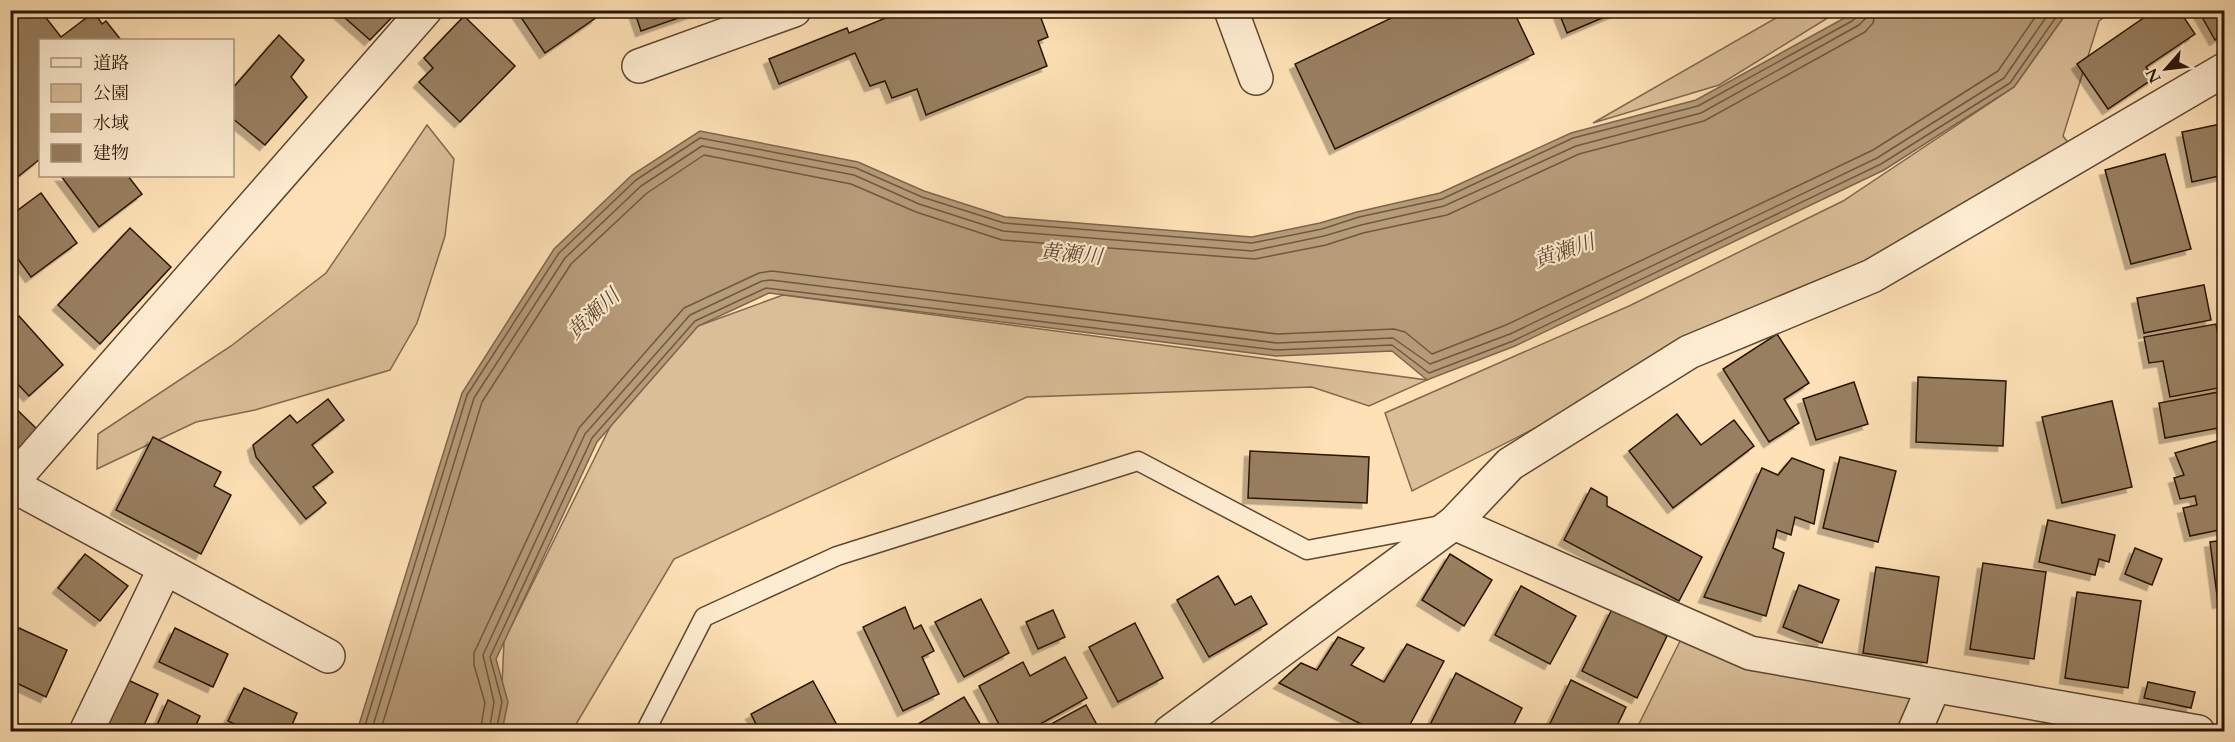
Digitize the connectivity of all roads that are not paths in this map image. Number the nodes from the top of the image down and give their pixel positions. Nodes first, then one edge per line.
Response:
1 (425, 10) edge
2 (794, 10) edge
3 (1231, 10) edge
4 (639, 66) dead end
5 (2224, 70) edge
6 (1256, 78) dead end
7 (11, 486) edge
8 (1454, 523) junction
9 (164, 570) junction
10 (328, 656) dead end
11 (1934, 686) junction
12 (2094, 724) edge
13 (86, 732) edge
14 (645, 732) edge
15 (1170, 732) edge
16 (1914, 732) edge
17 (2198, 732) edge

1 - 7 street
2 - 4 street
3 - 6 street
5 - 8 street
7 - 9 street
8 - 11 street
8 - 14 lane
8 - 15 street
9 - 10 street
9 - 13 street
11 - 12 street
11 - 16 street
12 - 17 street

